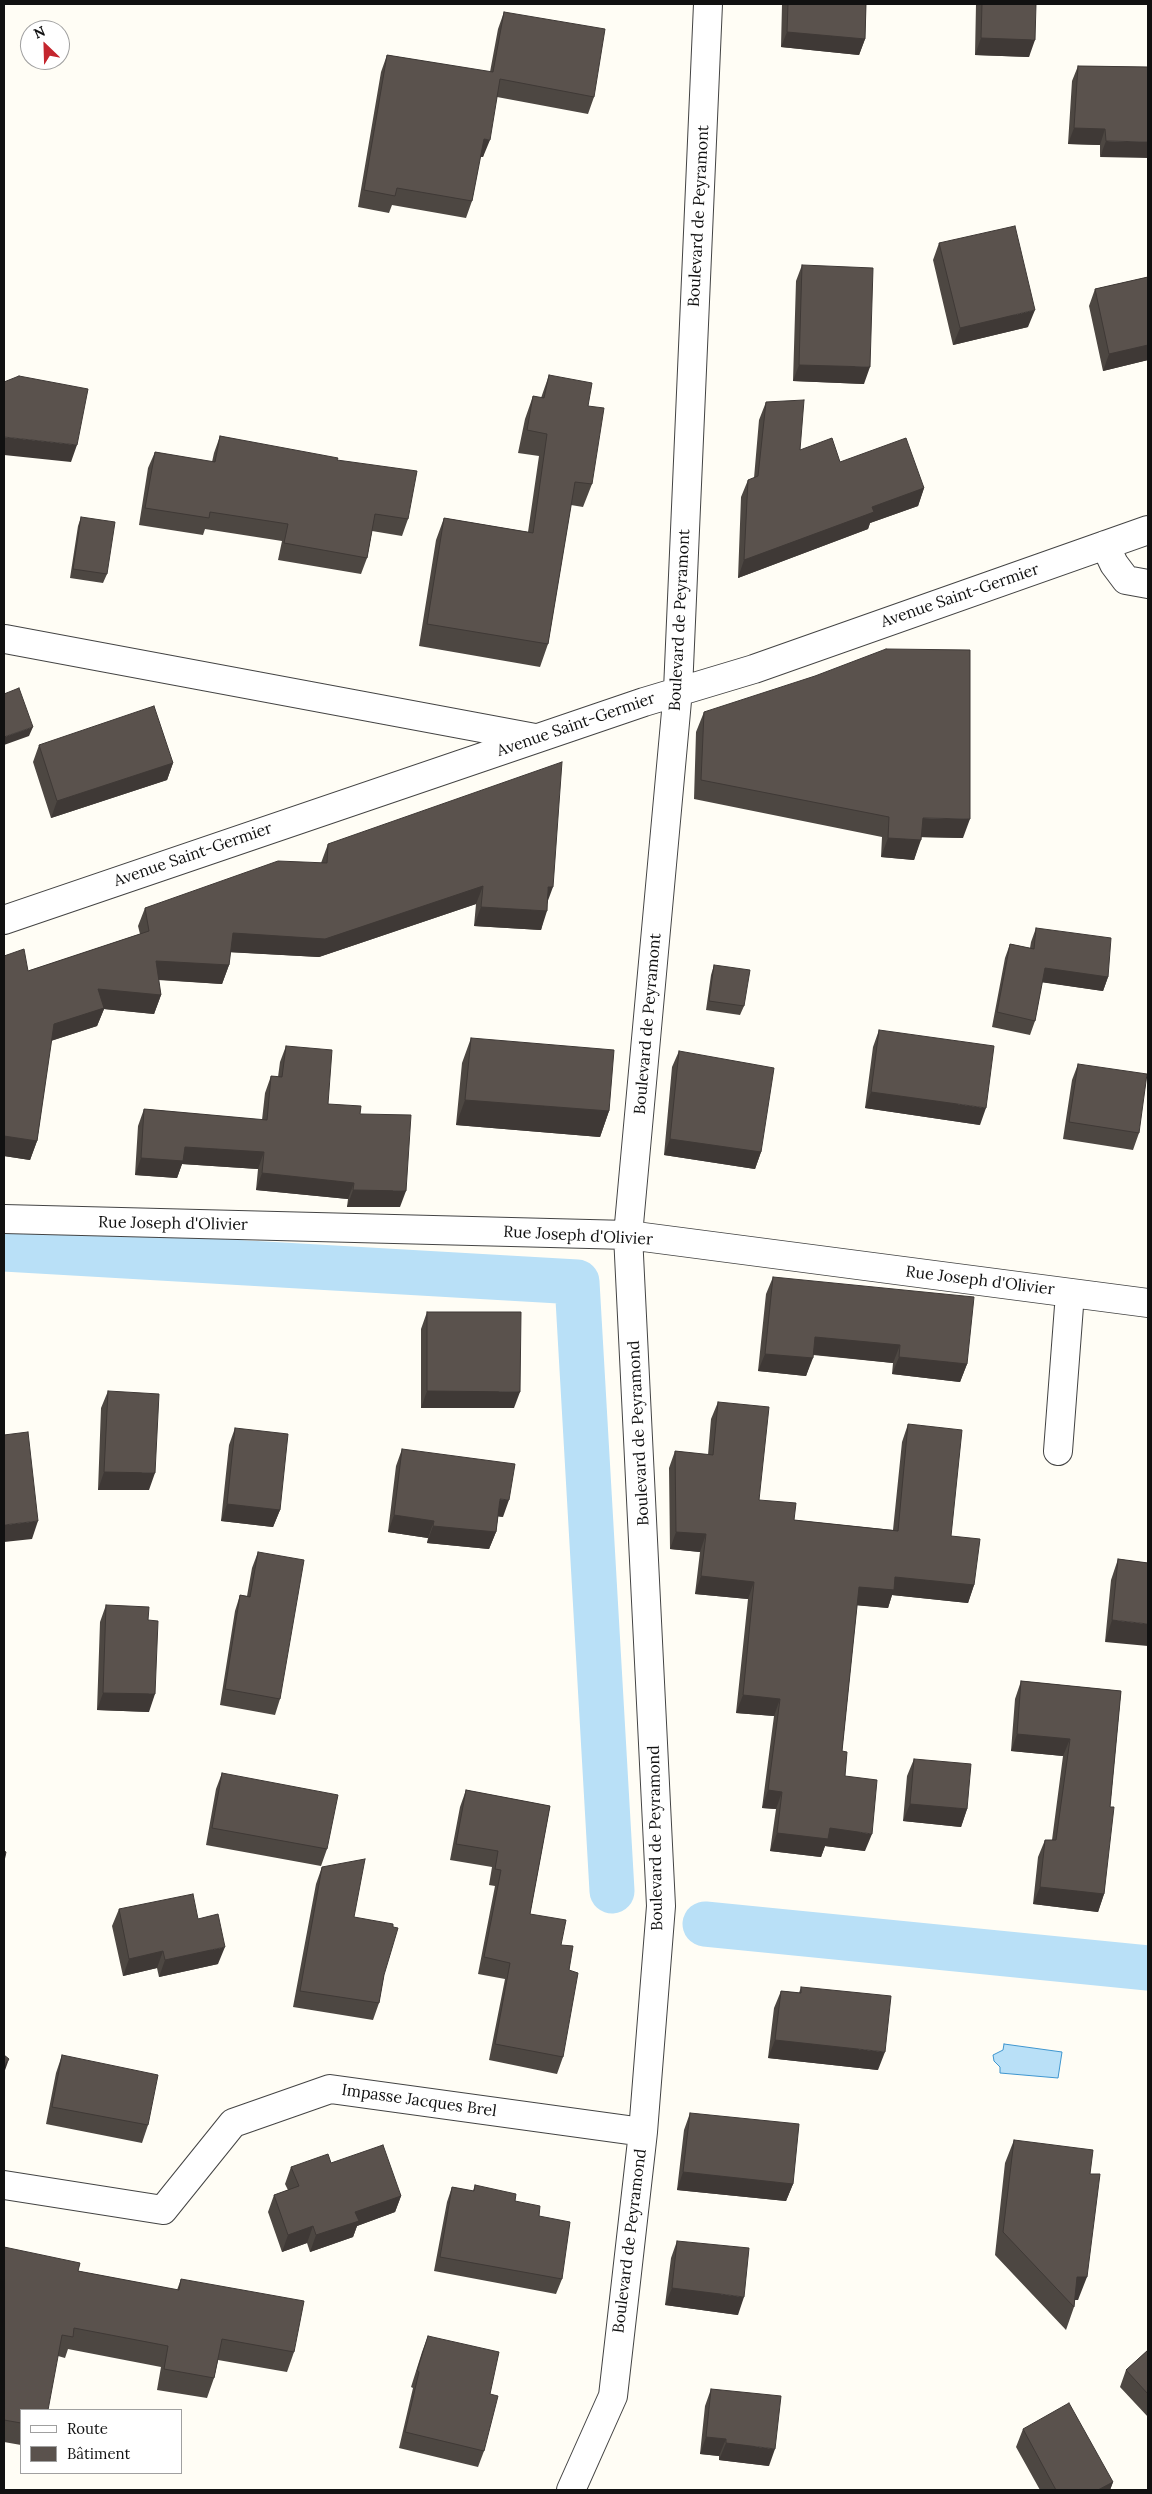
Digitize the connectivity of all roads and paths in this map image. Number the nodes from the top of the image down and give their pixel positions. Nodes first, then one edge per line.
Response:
1 (708, 4) edge
2 (1148, 530) edge
3 (1105, 545) junction
4 (1148, 584) edge
5 (5, 639) dead end
6 (678, 690) junction
7 (536, 738) junction
8 (4, 920) edge
9 (4, 1219) edge
10 (628, 1235) junction
11 (1070, 1293) junction
12 (1148, 1303) edge
13 (1058, 1451) dead end
14 (643, 2132) junction
15 (4, 2185) edge
16 (571, 2490) edge

1 - 6 street, Boulevard de Peyramont
2 - 3 street, Avenue Saint-Germier
3 - 4 street
3 - 6 street, Avenue Saint-Germier
5 - 7 street
6 - 7 street, Avenue Saint-Germier
6 - 10 street, Boulevard de Peyramont
7 - 8 street, Avenue Saint-Germier
9 - 10 street, Rue Joseph d'Olivier
10 - 11 street, Rue Joseph d'Olivier
10 - 14 street, Boulevard de Peyramond
11 - 12 street, Rue Joseph d'Olivier
11 - 13 street
14 - 15 street, Impasse Jacques Brel
14 - 16 street, Boulevard de Peyramond

